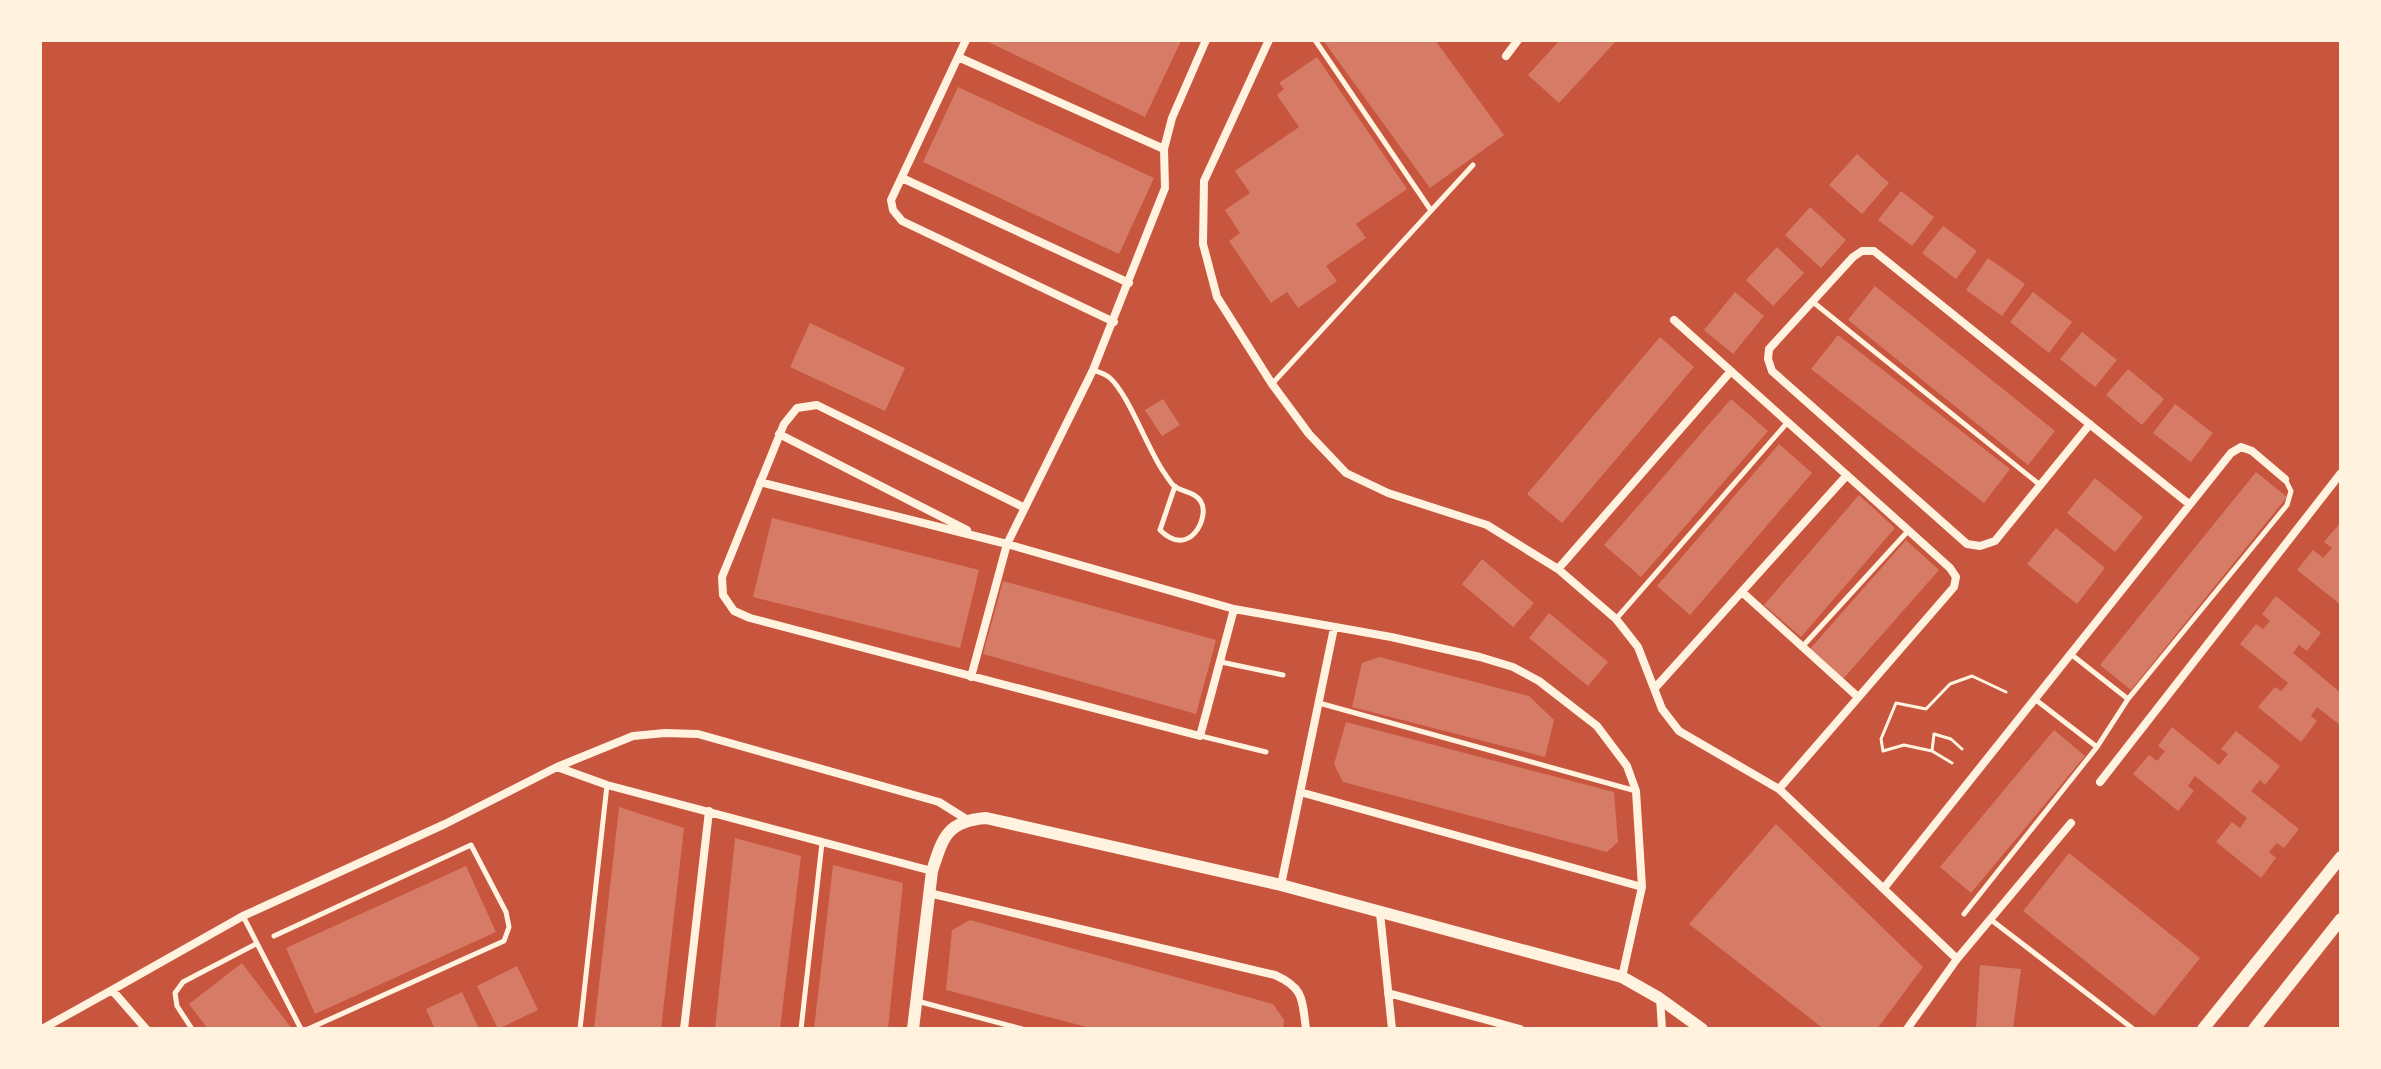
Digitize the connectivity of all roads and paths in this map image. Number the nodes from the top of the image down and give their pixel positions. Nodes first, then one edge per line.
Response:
1 (966, 40) edge
2 (1206, 40) edge
3 (1269, 40) edge
4 (1315, 40) edge
5 (1518, 40) edge
6 (1506, 56) dead end
7 (958, 57) junction
8 (1164, 149) junction
9 (1473, 165) dead end
10 (902, 178) junction
11 (1430, 209) junction
12 (1129, 283) junction
13 (1812, 301) junction
14 (1674, 320) dead end
15 (1114, 322) junction
16 (1093, 370) junction
17 (1731, 371) junction
18 (1272, 384) junction
19 (1788, 422) junction
20 (2090, 424) junction
21 (779, 434) junction
22 (2341, 473) edge
23 (1847, 475) junction
24 (2285, 479) joint
25 (760, 482) junction
26 (2040, 485) junction
27 (1175, 486) junction
28 (2189, 504) junction
29 (1025, 508) junction
30 (1908, 530) junction
31 (982, 538) junction
32 (1007, 544) junction
33 (1558, 569) junction
34 (1742, 592) junction
35 (1234, 609) junction
36 (1616, 619) junction
37 (1334, 628) junction
38 (1802, 647) junction
39 (2072, 655) junction
40 (1221, 662) junction
41 (1283, 675) dead end
42 (971, 677) junction
43 (1655, 688) junction
44 (2006, 692) dead end
45 (1858, 697) junction
46 (2128, 699) junction
47 (2036, 700) junction
48 (1319, 703) junction
49 (1200, 736) junction
50 (2097, 747) junction
51 (1962, 749) dead end
52 (1932, 751) junction
53 (1266, 752) dead end
54 (1952, 763) dead end
55 (557, 767) junction
56 (2100, 782) dead end
57 (607, 785) junction
58 (1779, 789) junction
59 (1636, 791) junction
60 (1300, 792) junction
61 (709, 811) junction
62 (966, 819) junction
63 (2071, 823) dead end
64 (822, 842) junction
65 (2341, 857) edge
66 (932, 871) junction
67 (1281, 885) junction
68 (1642, 887) junction
69 (1884, 888) junction
70 (929, 893) junction
71 (1380, 913) junction
72 (1964, 914) dead end
73 (243, 916) junction
74 (1989, 919) junction
75 (2341, 919) edge
76 (274, 936) dead end
77 (256, 944) junction
78 (1957, 959) junction
79 (1622, 977) junction
80 (112, 990) junction
81 (1388, 993) junction
82 (1659, 998) junction
83 (916, 1001) junction
84 (48, 1028) edge
85 (1909, 1028) edge
86 (2132, 1028) edge
87 (146, 1029) edge
88 (192, 1029) edge
89 (301, 1029) edge
90 (308, 1029) edge
91 (580, 1029) edge
92 (684, 1029) edge
93 (801, 1029) edge
94 (913, 1029) edge
95 (1022, 1029) edge
96 (1306, 1029) edge
97 (1392, 1029) edge
98 (1520, 1029) edge
99 (1662, 1029) edge
100 (1702, 1029) edge
101 (2203, 1029) edge
102 (2254, 1029) edge

1 - 7 street
2 - 8 street
3 - 18 street
4 - 11 lane
5 - 6 street
7 - 8 street
7 - 10 street
8 - 12 street
9 - 11 lane
10 - 12 street
10 - 15 street
11 - 18 lane
12 - 15 street
13 - 20 street
13 - 26 lane
13 - 26 street
14 - 17 street
15 - 16 street
16 - 27 lane
16 - 29 street
17 - 19 street
17 - 33 street
18 - 33 street
19 - 23 street
19 - 36 lane
20 - 26 street
20 - 28 street
21 - 25 street
21 - 29 street
21 - 31 street
22 - 56 street
23 - 30 street
23 - 34 street
24 - 28 street
24 - 46 lane
25 - 31 street
25 - 42 street
27 - 27 lane
28 - 39 street
29 - 32 street
30 - 38 lane
30 - 45 street
31 - 32 street
32 - 35 street
32 - 42 street
33 - 36 street
34 - 38 street
34 - 43 street
35 - 37 street
35 - 40 street
36 - 43 street
37 - 48 street
37 - 59 street
38 - 45 street
39 - 46 lane
39 - 47 street
40 - 41 lane
40 - 49 street
42 - 49 street
43 - 58 street
44 - 52 path
45 - 58 street
46 - 50 lane
47 - 50 lane
47 - 69 street
48 - 59 lane
48 - 60 street
49 - 53 lane
50 - 72 lane
51 - 52 path
52 - 54 path
55 - 57 street
55 - 62 street
55 - 73 street
57 - 61 street
57 - 91 lane
58 - 69 street
59 - 68 street
60 - 67 street
60 - 68 street
61 - 64 street
61 - 92 street
62 - 66 street
62 - 67 street
63 - 74 street
64 - 66 street
64 - 93 lane
65 - 101 street
66 - 70 street
67 - 71 street
68 - 79 street
69 - 78 street
70 - 83 street
70 - 96 street
71 - 79 street
71 - 81 street
73 - 77 lane
73 - 80 street
74 - 78 street
74 - 86 lane
75 - 102 street
76 - 90 lane
77 - 88 lane
77 - 89 lane
78 - 85 street
79 - 82 street
80 - 84 street
80 - 87 street
81 - 97 street
81 - 98 street
82 - 99 street
82 - 100 street
83 - 94 street
83 - 95 lane

